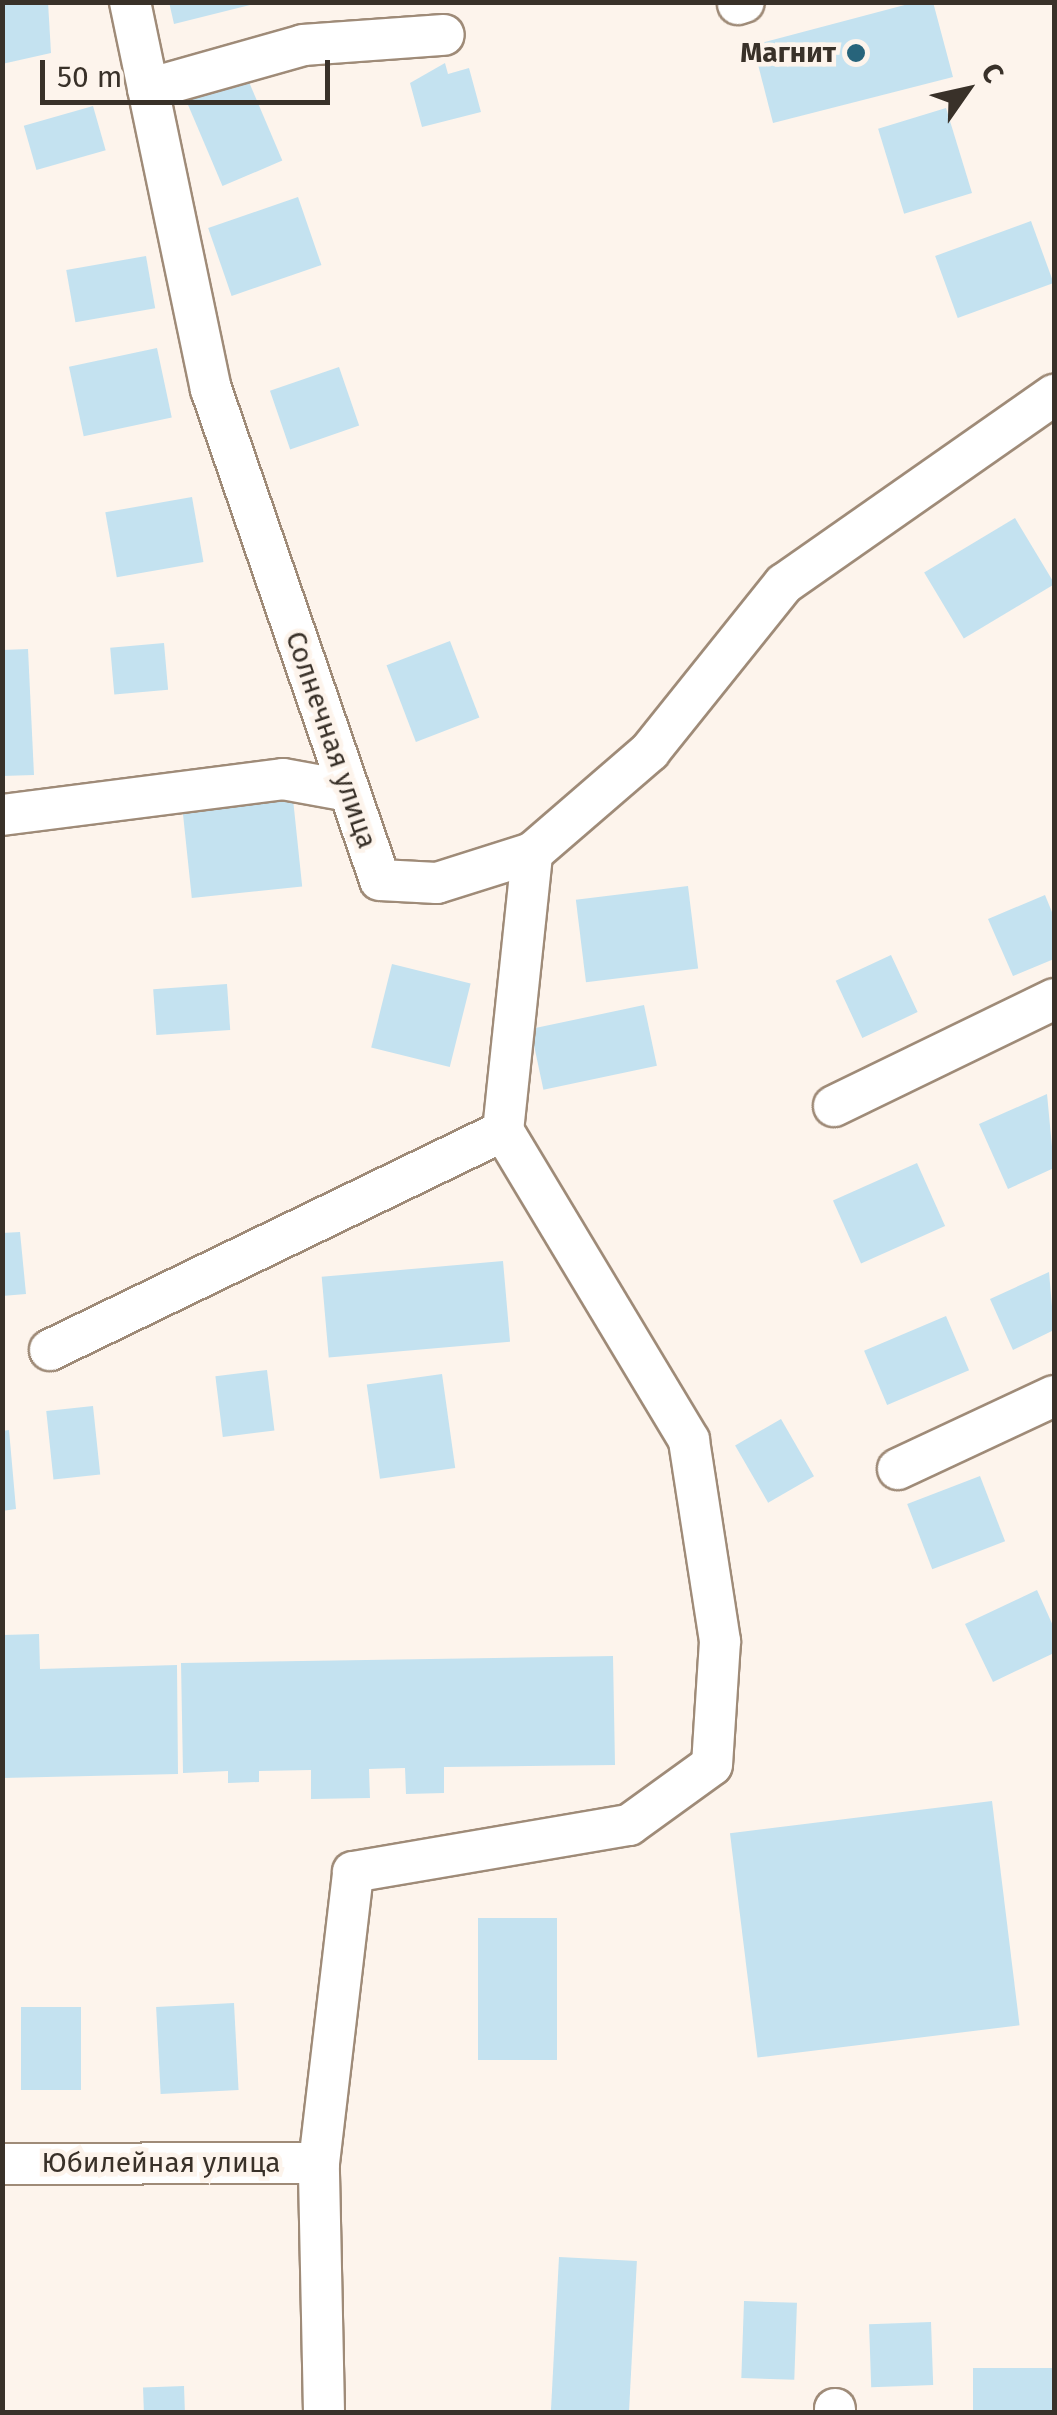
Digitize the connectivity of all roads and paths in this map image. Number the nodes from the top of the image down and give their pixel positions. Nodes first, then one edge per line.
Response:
1 (130, 2) edge
2 (444, 35) dead end
3 (148, 89) junction
4 (1054, 396) edge
5 (349, 791) junction
6 (2, 815) edge
7 (532, 853) junction
8 (1054, 999) edge
9 (834, 1106) dead end
10 (503, 1131) junction
11 (50, 1350) dead end
12 (1054, 1396) edge
13 (898, 1470) dead end
14 (319, 2163) junction
15 (2, 2164) edge
16 (324, 2412) edge

1 - 3 street, Солнечная улица
2 - 3 street
3 - 5 street, Солнечная улица
4 - 7 street, Солнечная улица
5 - 6 street
5 - 7 street, Солнечная улица
7 - 10 street
8 - 9 street
10 - 11 street
10 - 14 street
12 - 13 street
14 - 15 street, Юбилейная улица
14 - 16 street

